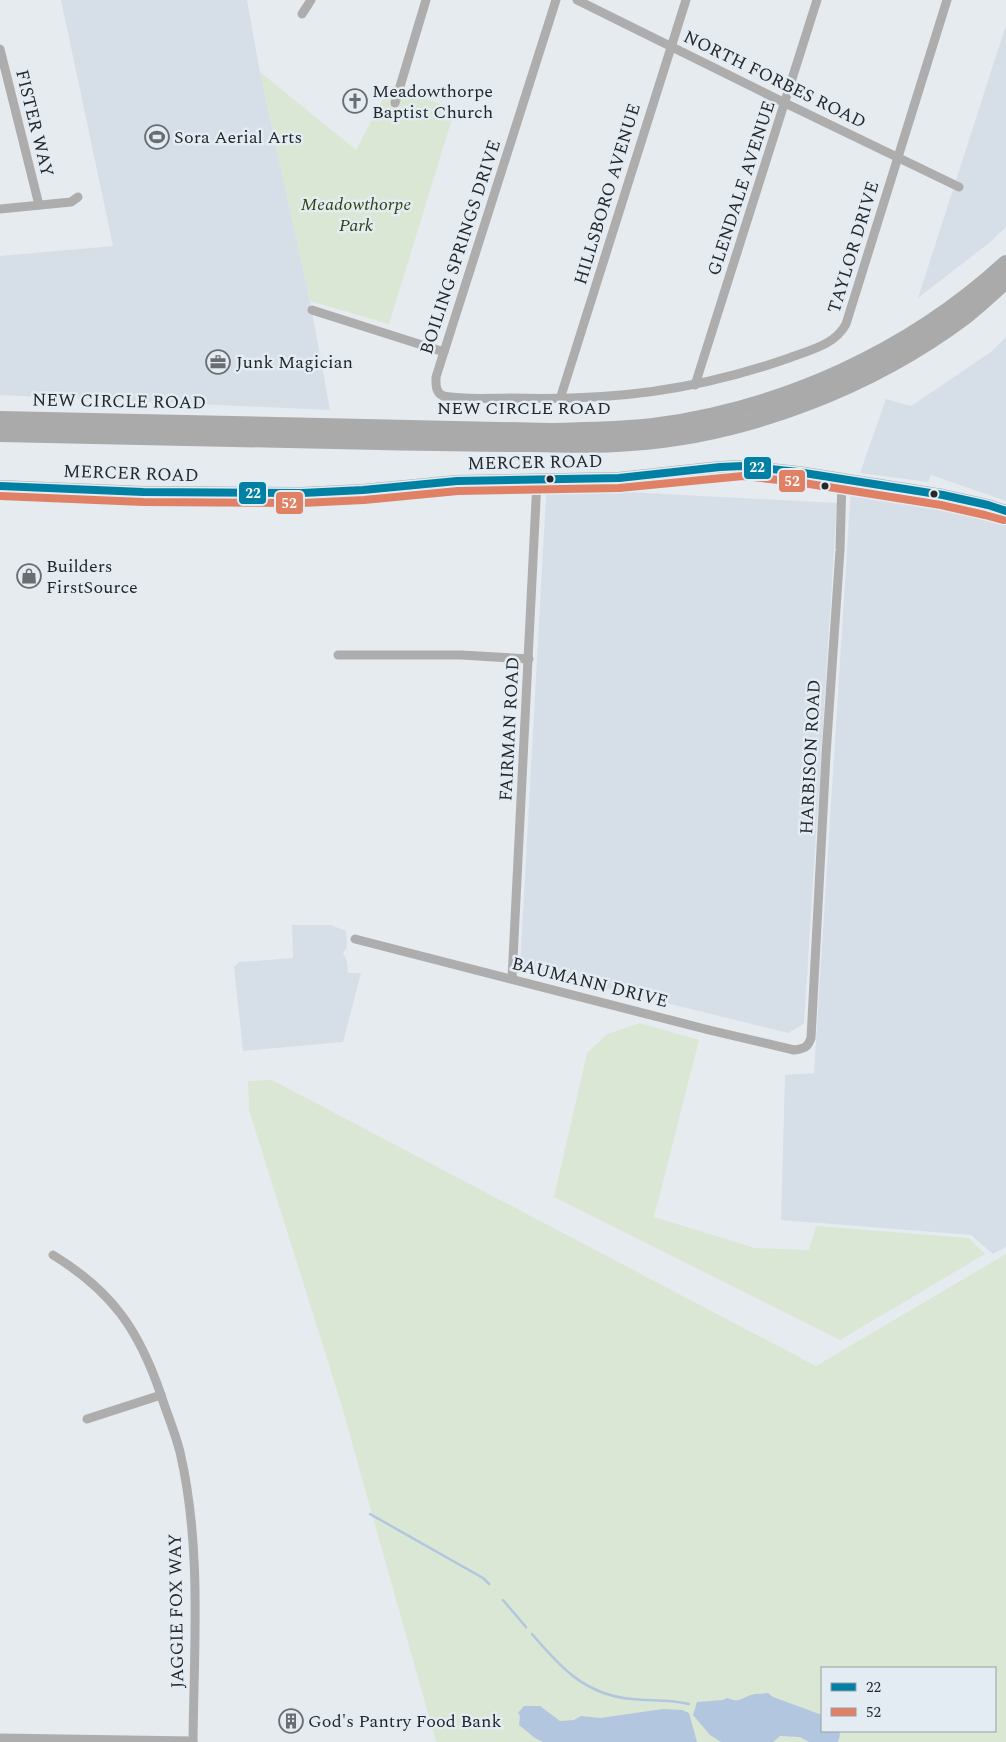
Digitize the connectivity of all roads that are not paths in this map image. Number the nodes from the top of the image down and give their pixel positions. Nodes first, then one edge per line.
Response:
1 (311, 0) edge
2 (426, 0) edge
3 (556, 0) edge
4 (576, 0) edge
5 (686, 0) edge
6 (817, 0) edge
7 (947, 0) edge
8 (302, 14) dead end
9 (671, 46) junction
10 (0, 49) edge
11 (395, 103) dead end
12 (785, 104) junction
13 (898, 157) junction
14 (959, 187) dead end
15 (78, 197) dead end
16 (39, 205) junction
17 (0, 208) edge
18 (1006, 263) edge
19 (1006, 281) edge
20 (312, 310) dead end
21 (444, 352) junction
22 (695, 385) junction
23 (437, 390) joint
24 (560, 399) junction
25 (0, 419) edge
26 (134, 429) junction
27 (203, 431) junction
28 (0, 434) edge
29 (842, 479) junction
30 (537, 480) junction
31 (0, 486) edge
32 (1006, 511) edge
33 (338, 655) dead end
34 (529, 659) junction
35 (355, 939) dead end
36 (512, 979) junction
37 (811, 1038) joint
38 (53, 1255) dead end
39 (161, 1395) junction
40 (87, 1419) dead end
41 (0, 1738) edge
42 (192, 1741) edge

1 - 8 street
2 - 11 street
3 - 21 street, BOILING SPRINGS DRIVE
4 - 9 street, NORTH FORBES ROAD
5 - 9 street, HILLSBORO AVENUE
6 - 12 street, GLENDALE AVENUE
7 - 13 street, TAYLOR DRIVE
9 - 12 street, NORTH FORBES ROAD
9 - 24 street, HILLSBORO AVENUE
10 - 16 street, FISTER WAY
12 - 13 street, NORTH FORBES ROAD
12 - 22 street, GLENDALE AVENUE
13 - 14 street, NORTH FORBES ROAD
13 - 22 street, TAYLOR DRIVE
15 - 16 street
16 - 17 street
18 - 27 highway, NEW CIRCLE ROAD
19 - 27 highway, NEW CIRCLE ROAD
20 - 21 street
21 - 23 street, BOILING SPRINGS DRIVE
22 - 24 street, TAYLOR DRIVE
23 - 24 street, TAYLOR DRIVE
25 - 26 highway, NEW CIRCLE ROAD
26 - 27 highway, NEW CIRCLE ROAD
26 - 28 highway, NEW CIRCLE ROAD
29 - 30 street, MERCER ROAD
29 - 32 street, MERCER ROAD
29 - 37 street, HARBISON ROAD
30 - 31 street, MERCER ROAD
30 - 34 street, FAIRMAN ROAD
33 - 34 street
34 - 36 street, FAIRMAN ROAD
35 - 36 street, BAUMANN DRIVE
36 - 37 street, BAUMANN DRIVE
38 - 39 street, JAGGIE FOX WAY
39 - 40 street
39 - 42 street, JAGGIE FOX WAY
41 - 42 street

